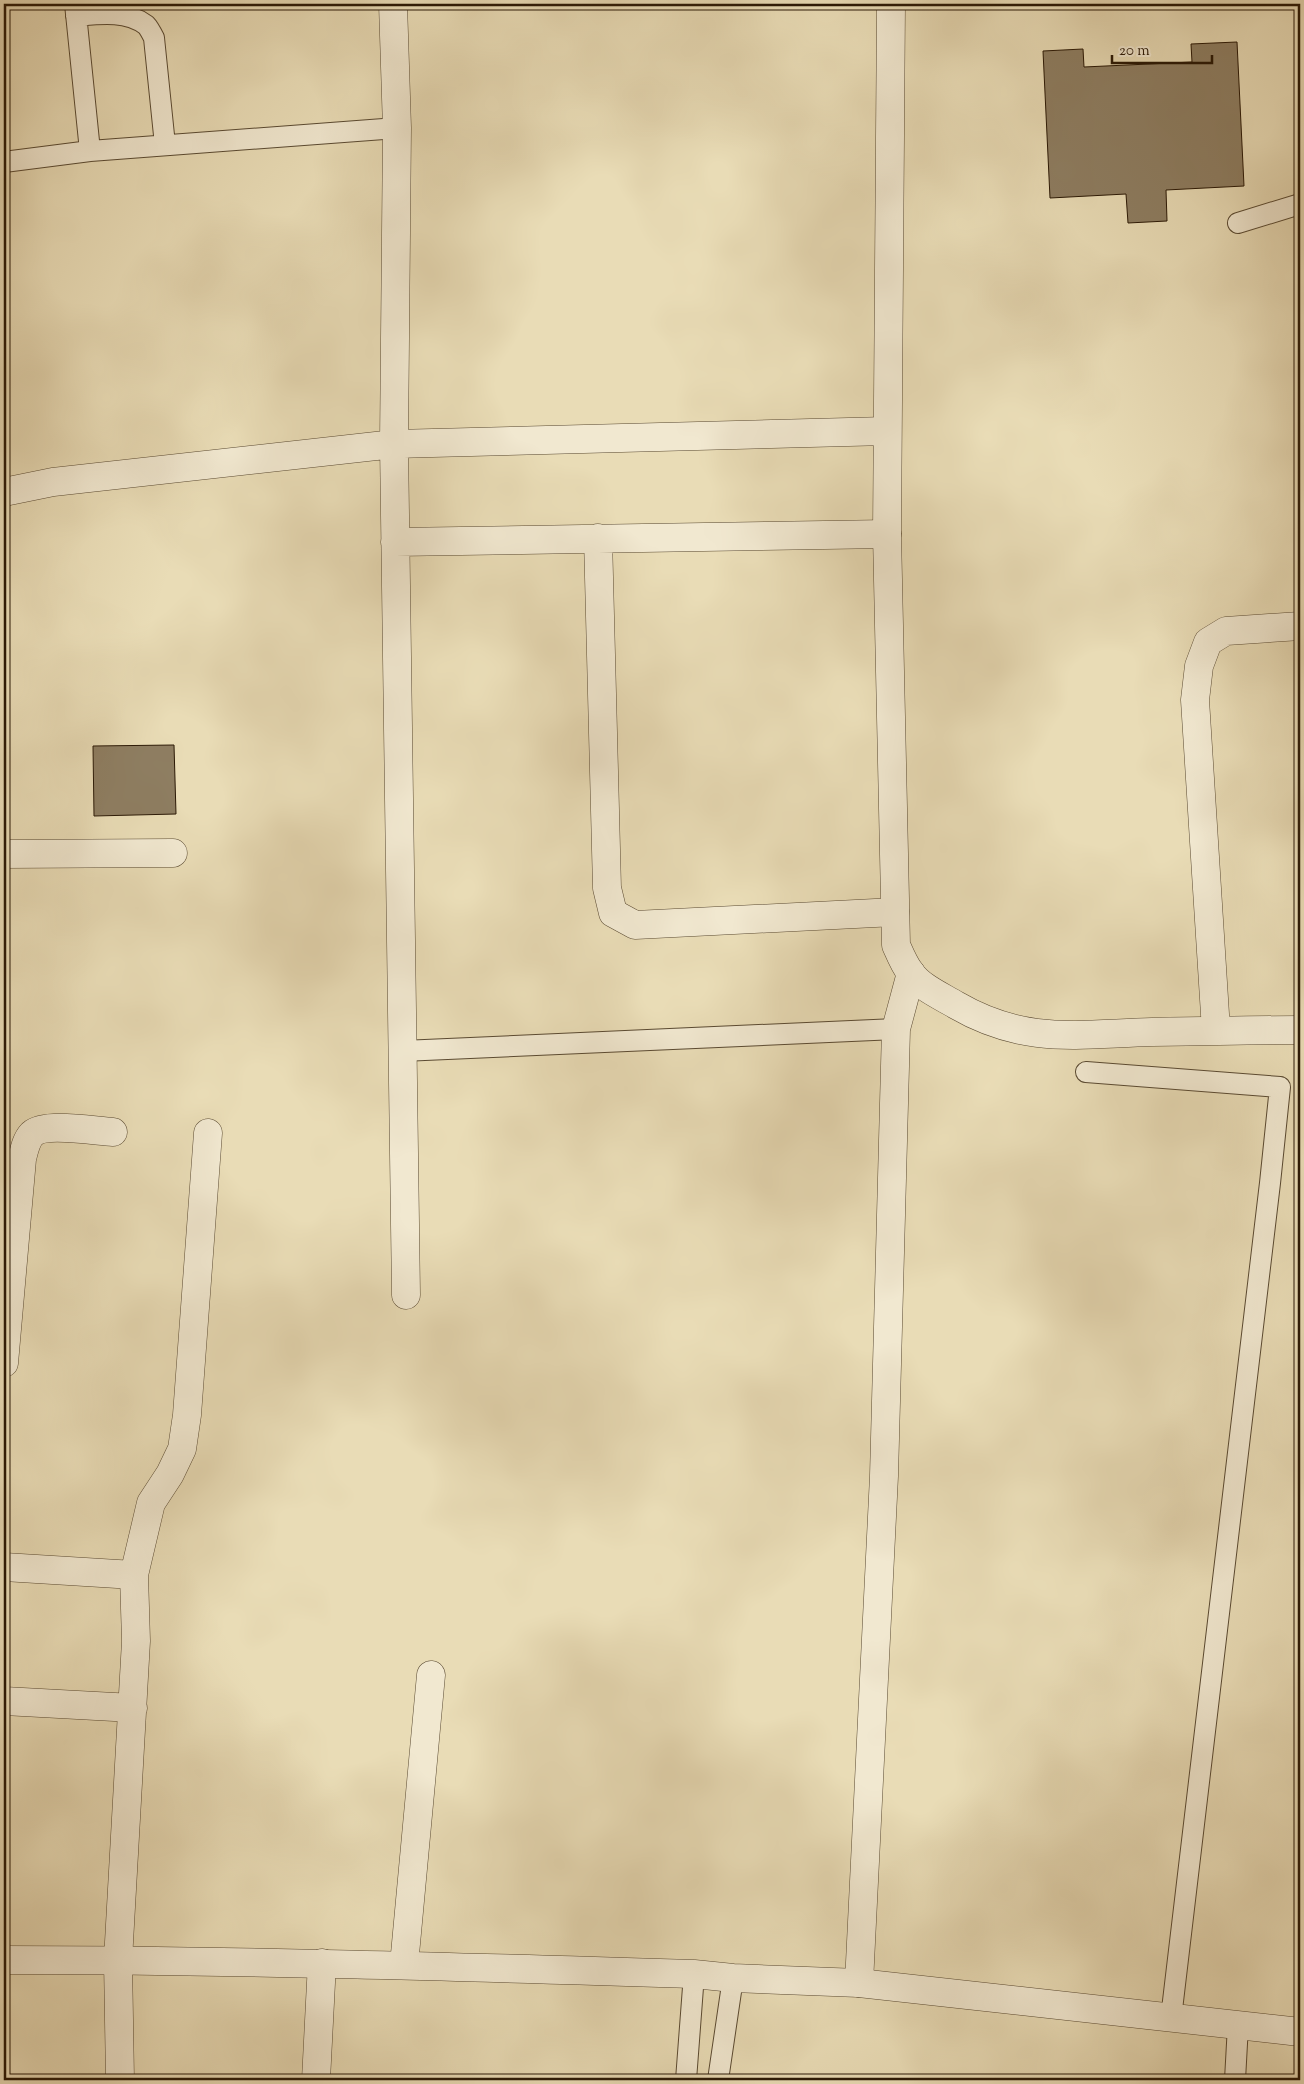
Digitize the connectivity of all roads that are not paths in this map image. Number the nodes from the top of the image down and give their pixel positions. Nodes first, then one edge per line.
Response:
1 (393, 4) edge
2 (891, 4) edge
3 (75, 10) edge
4 (397, 128) junction
5 (165, 145) junction
6 (90, 151) junction
7 (4, 162) edge
8 (1300, 204) edge
9 (1238, 223) dead end
10 (887, 431) junction
11 (394, 444) junction
12 (4, 492) edge
13 (887, 534) junction
14 (598, 538) junction
15 (395, 542) junction
16 (1300, 626) edge
17 (173, 852) dead end
18 (4, 854) edge
19 (895, 912) junction
20 (911, 973) junction
21 (896, 1030) junction
22 (1216, 1030) junction
23 (1300, 1030) edge
24 (402, 1051) junction
25 (1086, 1072) dead end
26 (113, 1132) dead end
27 (208, 1132) dead end
28 (406, 1295) dead end
29 (4, 1364) edge
30 (4, 1567) edge
31 (134, 1575) junction
32 (431, 1675) dead end
33 (4, 1701) edge
34 (133, 1708) junction
35 (4, 1960) edge
36 (118, 1960) junction
37 (322, 1963) junction
38 (404, 1965) junction
39 (694, 1974) junction
40 (733, 1978) junction
41 (859, 1983) junction
42 (1171, 2018) junction
43 (1238, 2025) junction
44 (1300, 2032) edge
45 (120, 2080) edge
46 (316, 2080) edge
47 (686, 2080) edge
48 (718, 2080) edge
49 (1235, 2080) edge

1 - 4 street
2 - 10 street
3 - 5 lane
3 - 6 lane
4 - 5 lane
4 - 11 street
5 - 6 lane
6 - 7 lane
8 - 9 lane
10 - 11 street
10 - 13 street
11 - 12 street
11 - 15 street
13 - 14 street
13 - 19 street
14 - 15 street
14 - 19 street
15 - 24 street
16 - 22 street
17 - 18 street
19 - 20 street
20 - 21 street
20 - 22 street
21 - 24 lane
21 - 41 street
22 - 23 street
24 - 28 street
25 - 42 lane
26 - 29 street
27 - 31 street
30 - 31 street
31 - 34 street
32 - 38 street
33 - 34 street
34 - 36 street
35 - 36 street
36 - 37 street
36 - 45 street
37 - 38 street
37 - 46 street
38 - 39 street
39 - 40 street
39 - 47 lane
40 - 41 street
40 - 48 lane
41 - 42 street
42 - 43 street
43 - 44 street
43 - 49 lane

